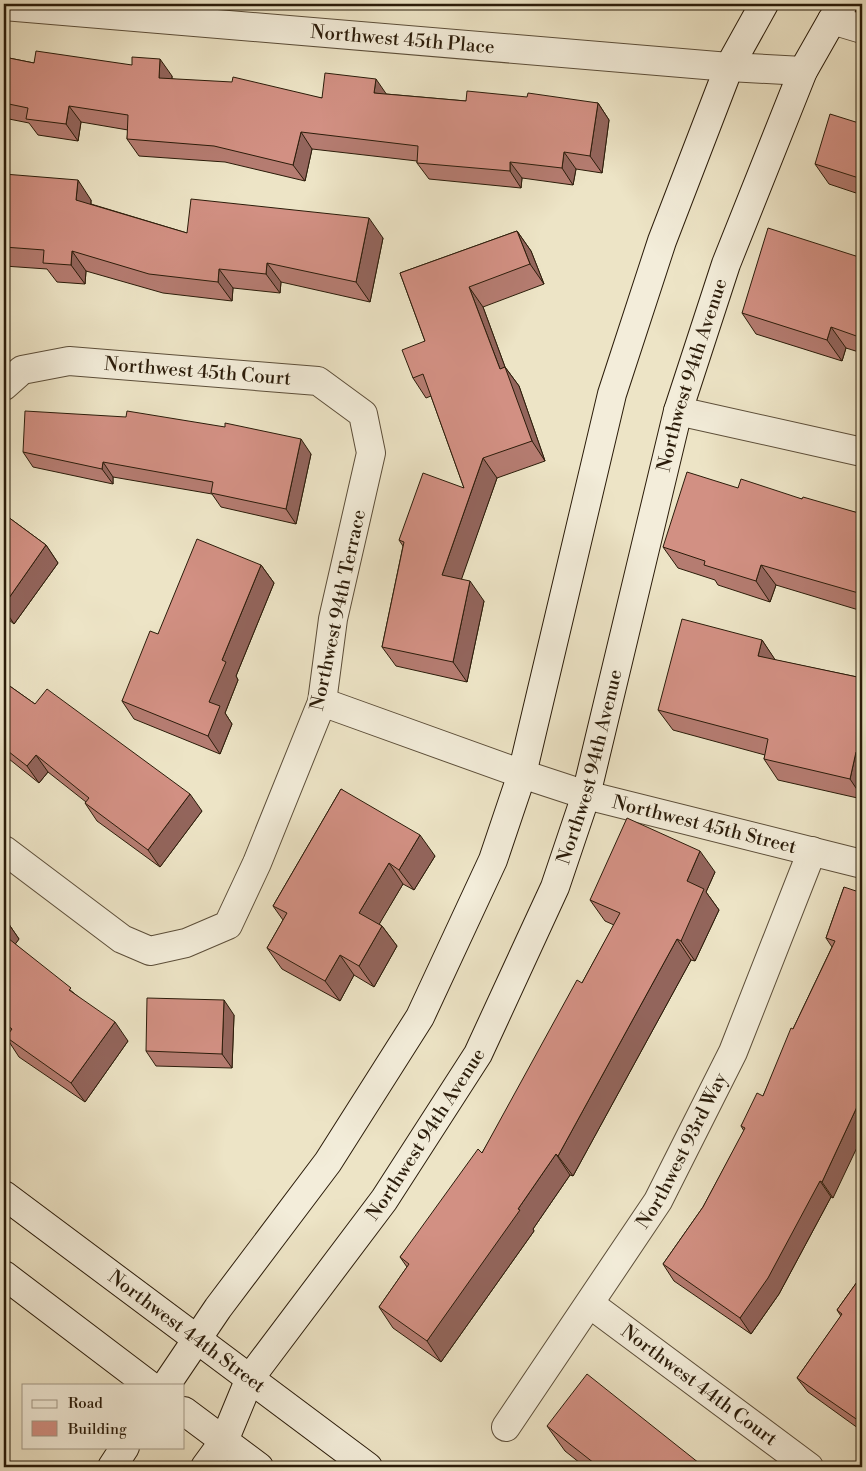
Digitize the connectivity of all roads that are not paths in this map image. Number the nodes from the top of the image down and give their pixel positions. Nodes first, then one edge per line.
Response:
1 (764, 4) edge
2 (4, 6) edge
3 (838, 12) edge
4 (862, 29) edge
5 (730, 66) junction
6 (803, 71) junction
7 (13, 378) edge
8 (678, 411) junction
9 (363, 414) joint
10 (862, 452) edge
11 (322, 702) junction
12 (522, 774) junction
13 (586, 795) junction
14 (4, 850) edge
15 (812, 851) junction
16 (862, 864) edge
17 (4, 1195) edge
18 (4, 1276) edge
19 (590, 1304) junction
20 (197, 1339) junction
21 (250, 1378) junction
22 (148, 1384) edge
23 (167, 1384) edge
24 (185, 1412) edge
25 (506, 1427) dead end
26 (224, 1441) junction
27 (124, 1448) edge
28 (112, 1467) edge
29 (205, 1467) edge
30 (259, 1467) edge
31 (368, 1467) edge
32 (809, 1467) edge

1 - 5 street
2 - 5 street, Northwest 45th Place
3 - 4 street
3 - 6 street, Northwest 94th Avenue
5 - 6 street, Northwest 45th Place
5 - 12 street
6 - 8 street, Northwest 94th Avenue
7 - 9 street, Northwest 45th Court
8 - 10 street
8 - 13 street, Northwest 94th Avenue
9 - 11 street, Northwest 94th Terrace
11 - 12 street, Northwest 45th Street
11 - 14 street, Northwest 94th Terrace
12 - 13 street, Northwest 45th Street
12 - 20 street
13 - 15 street, Northwest 45th Street
13 - 21 street, Northwest 94th Avenue
15 - 16 street, Northwest 45th Street
15 - 19 street, Northwest 93rd Way
17 - 20 street, Northwest 44th Street
18 - 22 street
19 - 25 street, Northwest 93rd Way
19 - 32 street, Northwest 44th Court
20 - 21 street, Northwest 44th Street
20 - 23 street
21 - 26 street, Northwest 94th Avenue
21 - 31 street, Northwest 44th Street
24 - 26 street
26 - 29 street, Northwest 94th Avenue
26 - 30 street
27 - 28 street

